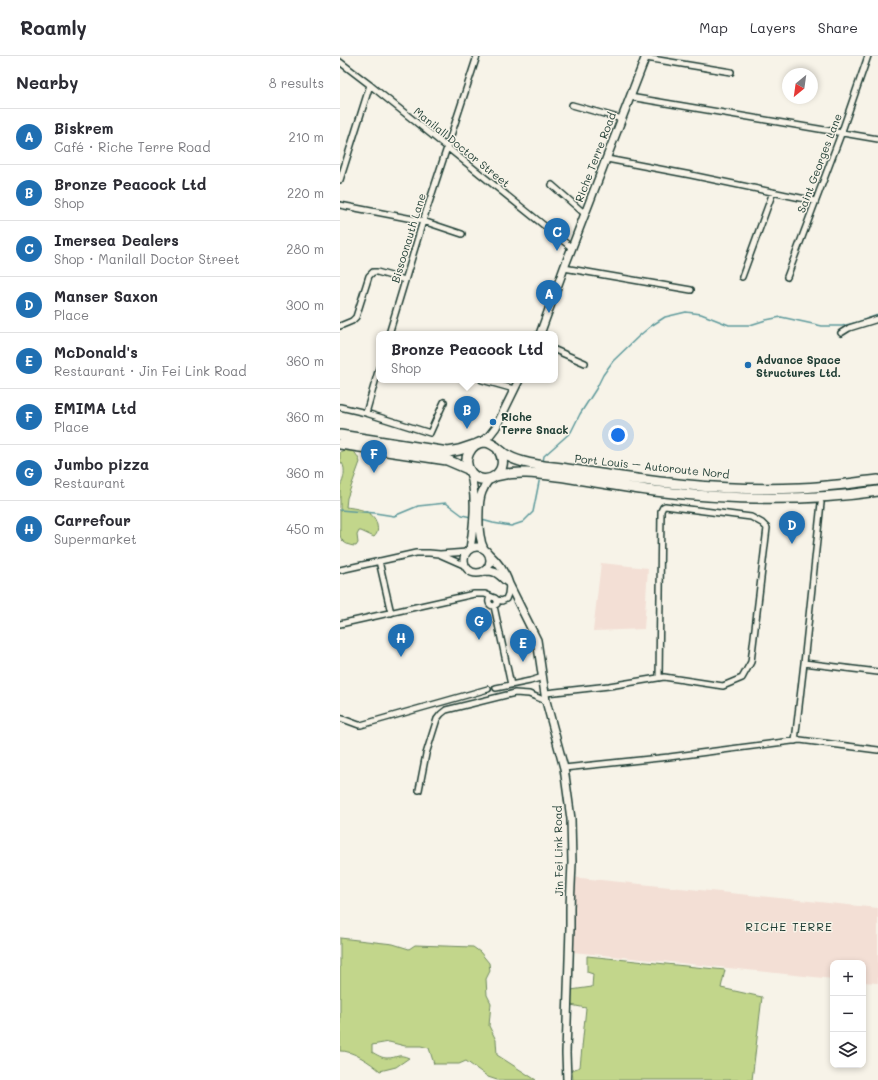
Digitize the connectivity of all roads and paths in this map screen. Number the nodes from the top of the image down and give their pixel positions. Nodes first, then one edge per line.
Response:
1 (477, 56) edge
2 (868, 56) edge
3 (646, 57) edge
4 (340, 62) edge
5 (731, 72) dead end
6 (370, 85) junction
7 (630, 96) junction
8 (572, 105) dead end
9 (622, 119) junction
10 (841, 134) junction
11 (878, 139) edge
12 (447, 148) junction
13 (607, 159) junction
14 (340, 180) edge
15 (552, 185) dead end
16 (774, 192) junction
17 (815, 201) junction
18 (340, 206) edge
19 (585, 214) junction
20 (423, 221) junction
21 (462, 234) dead end
22 (572, 248) junction
23 (564, 268) junction
24 (742, 277) dead end
25 (787, 277) dead end
26 (405, 280) junction
27 (691, 290) dead end
28 (878, 318) edge
29 (340, 326) edge
30 (390, 331) edge
31 (541, 331) edge
32 (841, 333) dead end
33 (558, 351) edge
34 (585, 363) dead end
35 (376, 378) edge
36 (492, 383) edge
37 (518, 383) edge
38 (514, 390) junction
39 (444, 402) dead end
40 (340, 407) edge
41 (366, 413) junction
42 (496, 427) junction
43 (340, 435) edge
44 (340, 444) edge
45 (477, 444) junction
46 (497, 447) junction
47 (536, 469) junction
48 (469, 470) junction
49 (546, 470) junction
50 (493, 477) junction
51 (878, 480) edge
52 (878, 491) edge
53 (821, 503) dead end
54 (468, 550) junction
55 (486, 551) junction
56 (440, 554) junction
57 (379, 561) junction
58 (466, 566) junction
59 (340, 570) edge
60 (485, 570) junction
61 (509, 584) junction
62 (490, 599) junction
63 (497, 600) junction
64 (494, 606) junction
65 (391, 613) junction
66 (340, 624) edge
67 (804, 663) junction
68 (878, 672) edge
69 (541, 677) junction
70 (659, 678) junction
71 (512, 685) junction
72 (496, 688) dead end
73 (488, 689) dead end
74 (546, 693) junction
75 (546, 702) junction
76 (340, 718) edge
77 (795, 741) junction
78 (878, 750) edge
79 (564, 768) junction
80 (419, 790) dead end
81 (567, 1080) edge

1 - 12 street, Bissoonauth Lane
2 - 10 street, Saint Georges Lane
3 - 5 street
3 - 7 main road, Riche Terre Road
4 - 6 street, Manilall Doctor Street
6 - 12 street, Manilall Doctor Street
6 - 14 street
7 - 9 main road, Riche Terre Road
7 - 10 street
8 - 9 street
9 - 13 main road, Riche Terre Road
10 - 11 street
10 - 17 street, Saint Georges Lane
12 - 20 street, Bissoonauth Lane
12 - 22 street, Manilall Doctor Street
13 - 16 street
13 - 19 main road, Riche Terre Road
15 - 19 street
16 - 17 street
16 - 24 street
17 - 25 street, Saint Georges Lane
18 - 20 street
19 - 22 main road, Riche Terre Road
20 - 21 street
20 - 26 street, Bissoonauth Lane
22 - 23 main road, Riche Terre Road
23 - 27 street
23 - 31 main road, Riche Terre Road
26 - 29 street
26 - 30 street, Bissoonauth Lane
28 - 32 street
33 - 34 street
35 - 41 street
36 - 38 street
37 - 38 main road
38 - 42 main road
39 - 41 street
40 - 41 street
42 - 45 main road
42 - 46 main road
43 - 45 highway
44 - 48 highway
45 - 46 highway
45 - 48 highway
46 - 47 highway, Port Louis – Autoroute Nord
46 - 50 highway
47 - 49 highway, Port Louis – Autoroute Nord
47 - 50 highway, Port Louis – Autoroute Nord
48 - 50 highway
48 - 54 main road
49 - 51 highway, Port Louis – Autoroute Nord
49 - 52 highway, Port Louis – Autoroute Nord
50 - 55 main road
53 - 67 street
54 - 55 main road
54 - 56 street
54 - 58 main road
55 - 60 main road
55 - 61 main road
56 - 57 street
56 - 58 street
57 - 59 street
57 - 65 street
58 - 60 main road
60 - 61 main road
61 - 63 street
61 - 69 main road, Jin Fei Link Road
62 - 63 street
62 - 64 street
62 - 65 street
63 - 64 street
64 - 71 street
65 - 66 street
67 - 68 street
67 - 77 street
69 - 71 street
69 - 74 main road, Jin Fei Link Road
69 - 75 main road
70 - 70 street
70 - 74 street
71 - 72 street
73 - 76 street
74 - 75 main road, Jin Fei Link Road
75 - 79 main road, Jin Fei Link Road
75 - 80 street
77 - 78 street
77 - 79 street
79 - 81 main road, Jin Fei Link Road

